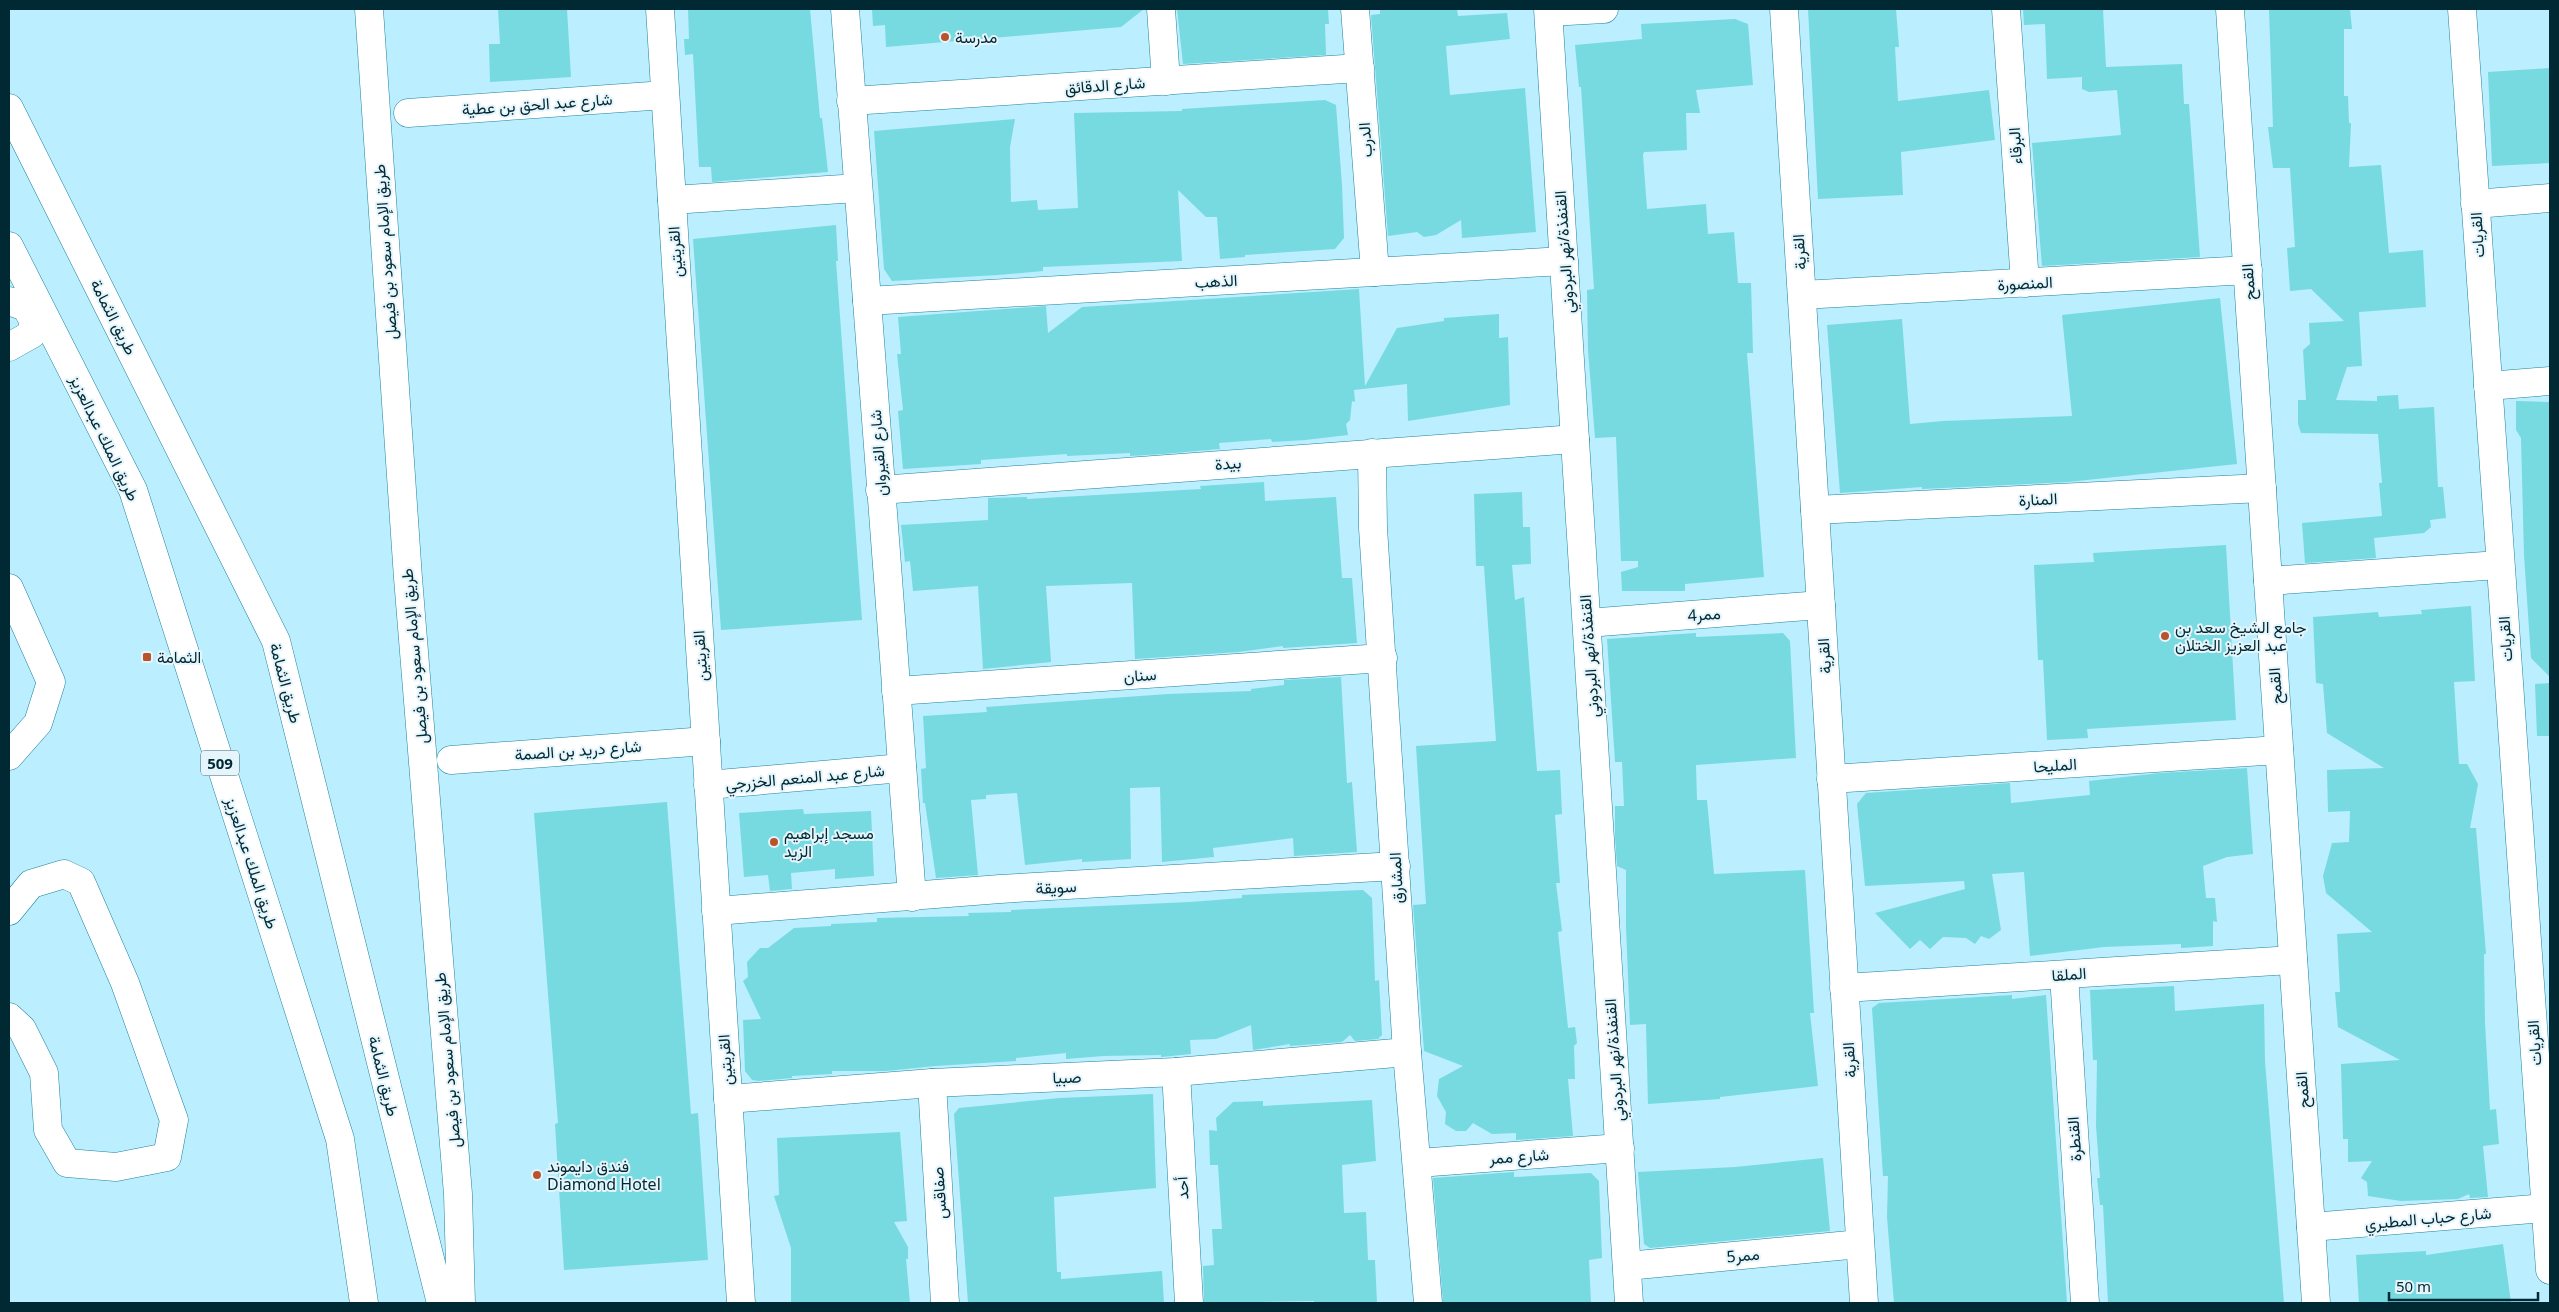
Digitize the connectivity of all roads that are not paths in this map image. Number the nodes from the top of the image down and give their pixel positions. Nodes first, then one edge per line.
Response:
1 (369, 9) edge
2 (660, 9) edge
3 (845, 9) edge
4 (1161, 9) edge
5 (1355, 9) edge
6 (1604, 9) edge
7 (1784, 9) edge
8 (2006, 9) edge
9 (2230, 9) edge
10 (2462, 9) edge
11 (1549, 10) edge
12 (1360, 68) junction
13 (1166, 81) junction
14 (665, 95) junction
15 (851, 101) junction
16 (9, 108) edge
17 (408, 113) dead end
18 (858, 188) junction
19 (2550, 198) edge
20 (672, 200) junction
21 (2475, 204) junction
22 (9, 246) edge
23 (1564, 261) junction
24 (2248, 270) junction
25 (1375, 272) junction
26 (2025, 282) junction
27 (1802, 295) junction
28 (867, 301) junction
29 (9, 302) edge
30 (9, 347) edge
31 (2550, 381) edge
32 (2488, 386) junction
33 (1575, 439) junction
34 (1372, 453) junction
35 (2262, 488) junction
36 (880, 490) junction
37 (1815, 510) junction
38 (2499, 565) junction
39 (2268, 581) junction
40 (9, 588) edge
41 (1821, 605) junction
42 (1587, 623) junction
43 (1383, 658) junction
44 (896, 692) junction
45 (706, 741) junction
46 (2279, 750) junction
47 (9, 756) edge
48 (451, 760) dead end
49 (902, 768) junction
50 (1831, 779) junction
51 (708, 785) junction
52 (1396, 866) junction
53 (912, 897) junction
54 (9, 911) edge
55 (716, 911) junction
56 (2294, 960) junction
57 (2064, 975) junction
58 (1844, 988) junction
59 (9, 1017) edge
60 (1407, 1052) junction
61 (1176, 1072) junction
62 (2544, 1082) edge
63 (932, 1083) junction
64 (728, 1099) junction
65 (1620, 1148) junction
66 (1418, 1163) junction
67 (2546, 1208) junction
68 (2311, 1228) junction
69 (1860, 1244) junction
70 (1627, 1266) junction
71 (2550, 1270) edge
72 (364, 1303) edge
73 (441, 1303) edge
74 (461, 1303) edge
75 (741, 1303) edge
76 (946, 1303) edge
77 (1189, 1303) edge
78 (1428, 1303) edge
79 (1629, 1303) edge
80 (1864, 1303) edge
81 (2085, 1303) edge
82 (2316, 1303) edge

1 - 74 street, طريق الإمام سعود بن فيصل
2 - 14 street, القريتين
3 - 15 street, شارع القيروان
4 - 13 street
5 - 12 street, الدرب
6 - 11 street
7 - 27 street, القرية
8 - 26 street, البرقاء
9 - 24 street, القمح
10 - 21 street, القريات
11 - 23 street, القنفذة/نهر البردوني
12 - 13 street, شارع الدقائق
12 - 25 street, الدرب
13 - 15 street, شارع الدقائق
14 - 17 street, شارع عبد الحق بن عطية
14 - 20 street, القريتين
15 - 18 street, شارع القيروان
16 - 73 street, طريق الثمامة
18 - 20 street
18 - 28 street, شارع القيروان
19 - 21 street
20 - 45 street, القريتين
21 - 32 street, القريات
22 - 72 street, طريق الملك عبدالعزيز / 509
23 - 25 street, الذهب
23 - 33 street, القنفذة/نهر البردوني
24 - 26 street, المنصورة
24 - 35 street, القمح
25 - 28 street, الذهب
26 - 27 street, المنصورة
27 - 37 street, القرية
28 - 36 street, شارع القيروان
29 - 30 street
31 - 32 street
32 - 38 street, القريات
33 - 34 street, بيدة
33 - 42 street, القنفذة/نهر البردوني
34 - 36 street, بيدة
34 - 43 street, المشارق
35 - 37 street, المنارة
35 - 39 street, القمح
36 - 44 street, شارع القيروان
37 - 41 street, القرية
38 - 39 street
38 - 62 street, القريات
39 - 46 street, القمح
40 - 47 street
41 - 42 street, ممر4
41 - 50 street, القرية
42 - 65 street, القنفذة/نهر البردوني
43 - 44 street, سنان
43 - 52 street, المشارق
44 - 49 street, شارع القيروان
45 - 48 street, شارع دريد بن الصمة
45 - 51 street, القريتين
46 - 50 street, المليحا
46 - 56 street, القمح
49 - 51 street, شارع عبد المنعم الخزرجي
49 - 53 street, شارع القيروان
50 - 58 street, القرية
51 - 55 street, القريتين
52 - 53 street, سويقة
52 - 60 street, المشارق
53 - 55 street, سويقة
54 - 59 street
55 - 64 street, القريتين
56 - 57 street, الملقا
56 - 68 street, القمح
57 - 58 street, الملقا
57 - 81 street, القنطرة
58 - 69 street, القرية
60 - 61 street, صبيا
60 - 66 street, المشارق
61 - 63 street, صبيا
61 - 77 street, أحد
62 - 67 street, القريات
63 - 64 street, صبيا
63 - 76 street, صفاقس
64 - 75 street, القريتين
65 - 66 street, شارع ممر
65 - 70 street, القنفذة/نهر البردوني
66 - 78 street, المشارق
67 - 68 street, شارع حباب المطيري
67 - 71 street, القريات
68 - 82 street, القمح
69 - 70 street, ممر5
69 - 80 street, القرية
70 - 79 street, القنفذة/نهر البردوني

